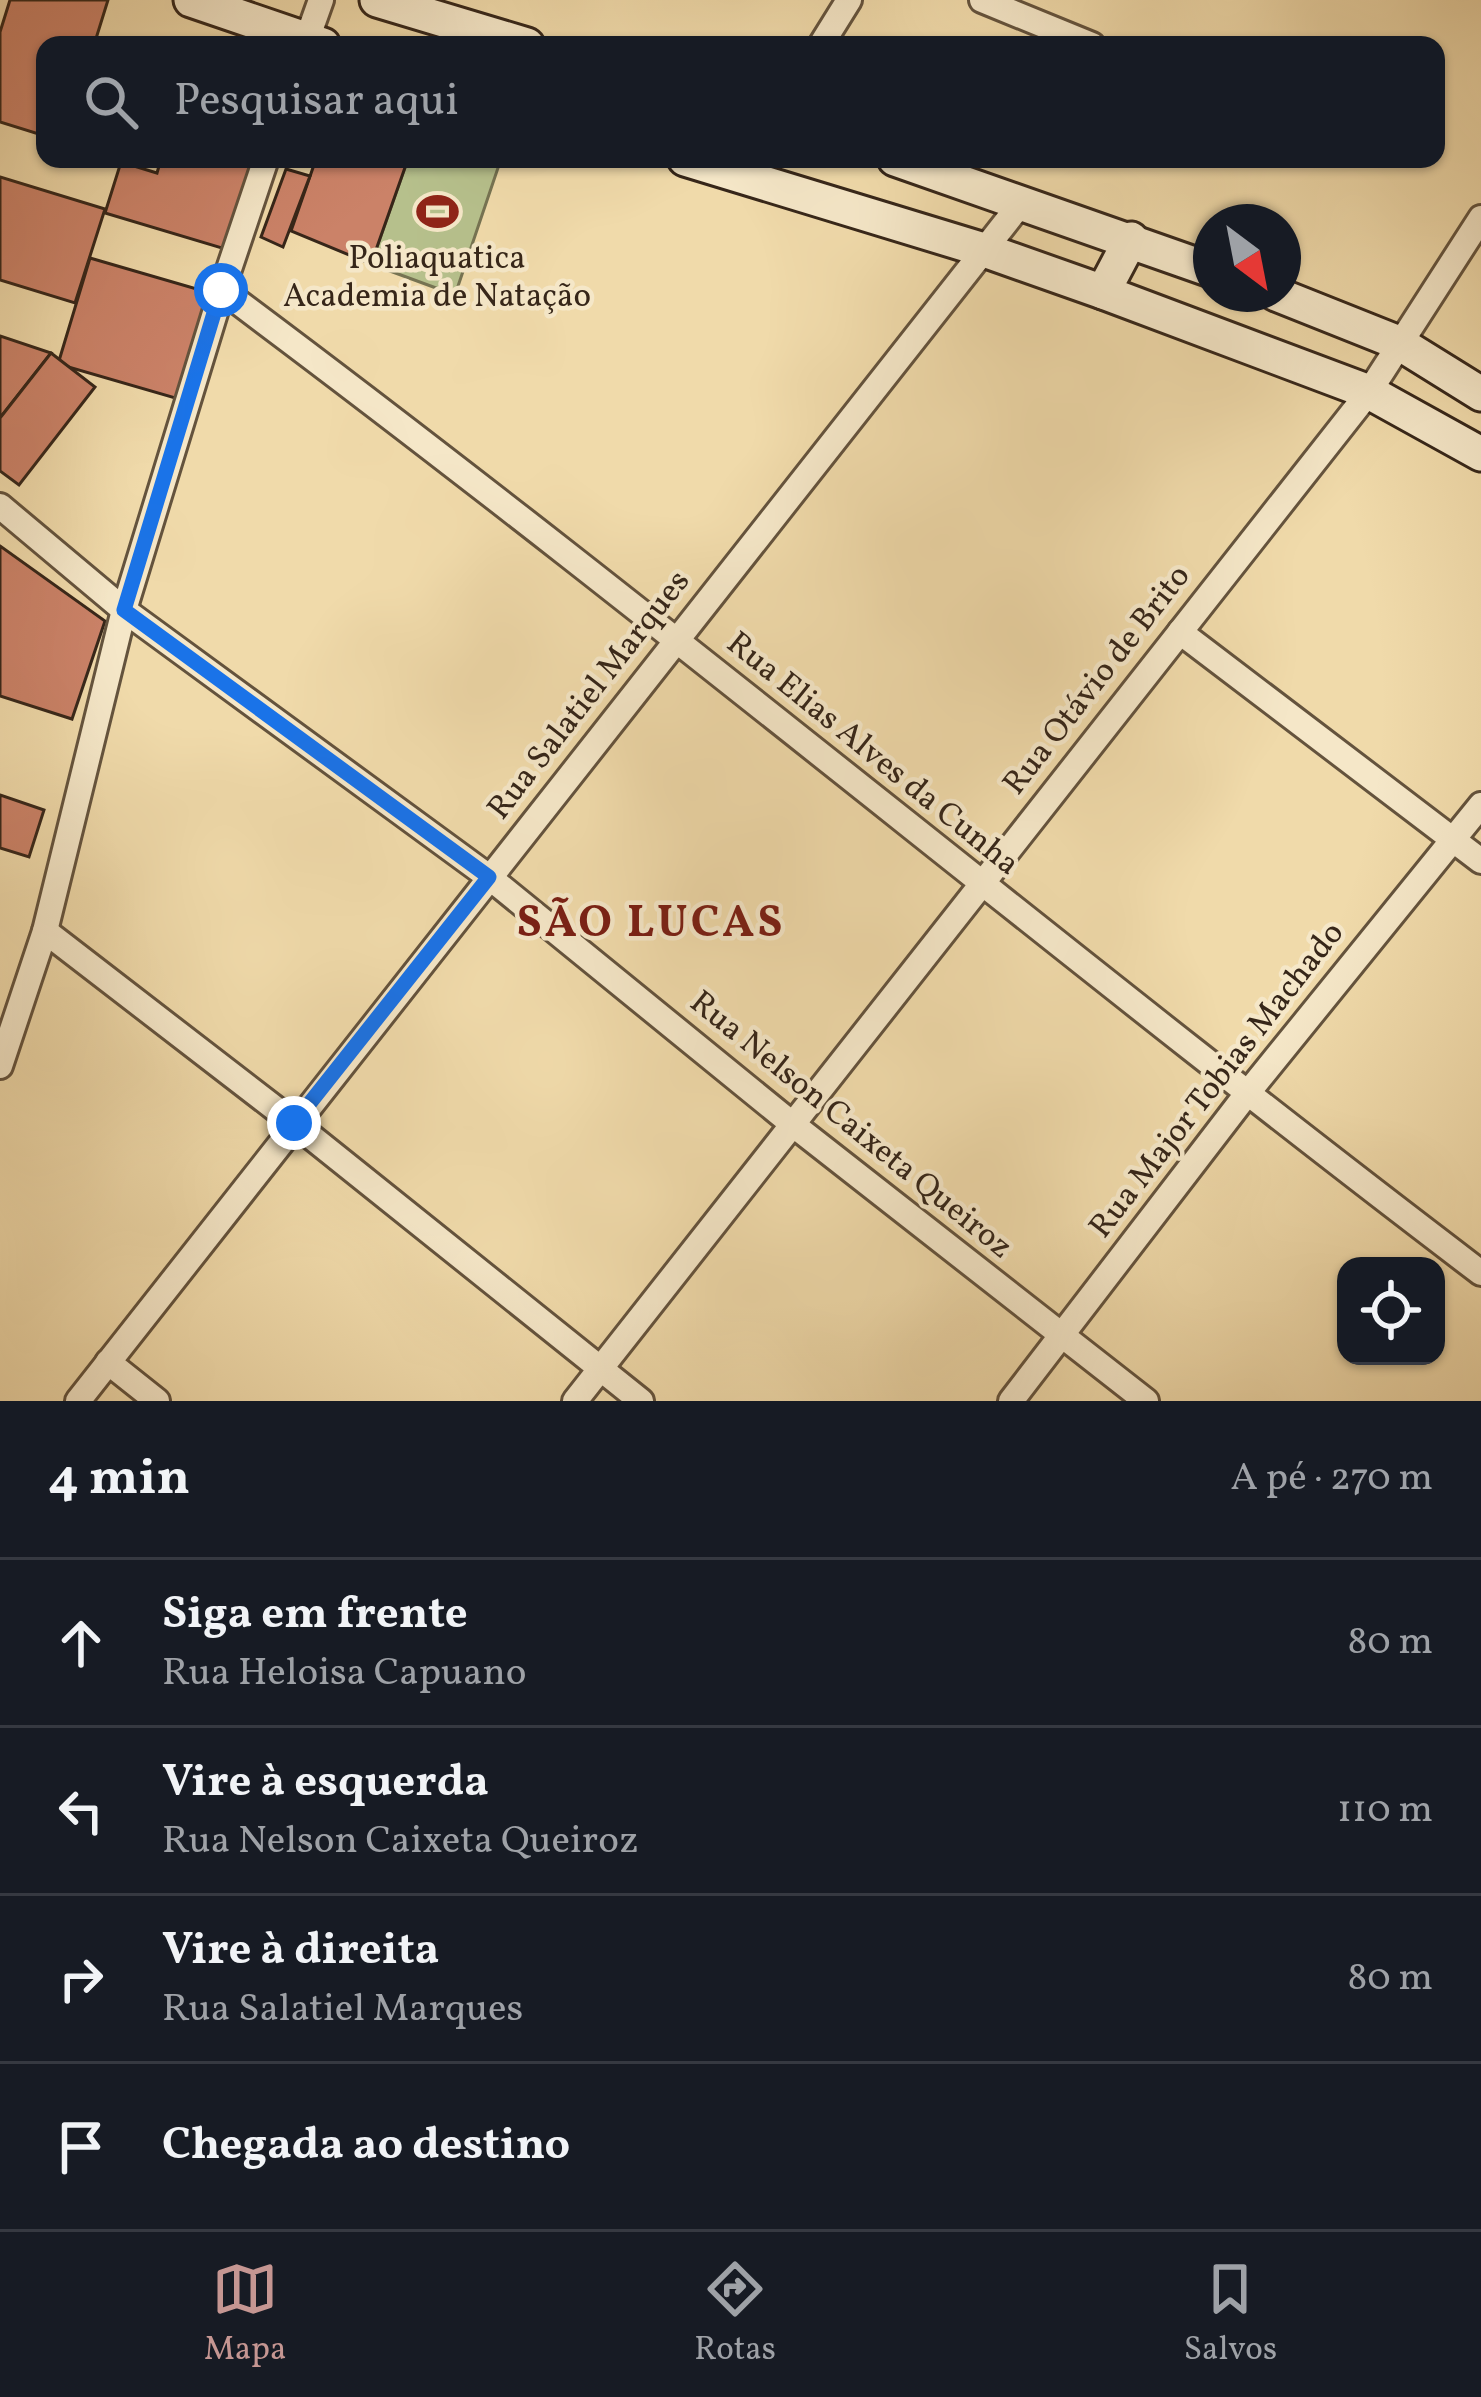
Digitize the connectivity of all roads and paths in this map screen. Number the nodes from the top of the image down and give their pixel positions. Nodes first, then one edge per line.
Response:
1 (191, 0) edge
2 (321, 0) edge
3 (377, 0) edge
4 (849, 0) edge
5 (982, 0) edge
6 (292, 36) edge
7 (313, 36) edge
8 (497, 36) edge
9 (827, 36) edge
10 (1070, 36) edge
11 (263, 168) edge
12 (750, 168) edge
13 (922, 168) edge
14 (1022, 202) junction
15 (1481, 218) edge
16 (1131, 239) junction
17 (987, 251) junction
18 (1193, 263) edge
19 (221, 290) junction
20 (1102, 292) junction
21 (1301, 304) edge
22 (1399, 344) junction
23 (1369, 392) junction
24 (1481, 394) edge
25 (1481, 454) edge
26 (0, 506) edge
27 (124, 610) junction
28 (1180, 632) junction
29 (676, 640) junction
30 (1481, 805) edge
31 (1453, 838) junction
32 (1481, 861) edge
33 (489, 877) junction
34 (980, 883) junction
35 (45, 931) junction
36 (0, 1066) edge
37 (1246, 1095) junction
38 (294, 1123) junction
39 (791, 1123) junction
40 (1481, 1273) edge
41 (1061, 1336) junction
42 (108, 1362) junction
43 (600, 1369) junction
44 (78, 1401) edge
45 (157, 1401) edge
46 (575, 1401) edge
47 (641, 1401) edge
48 (1011, 1401) edge
49 (1146, 1401) edge

1 - 6 main road
2 - 7 street
3 - 8 main road
4 - 9 street
5 - 10 street
11 - 19 street
12 - 17 main road
13 - 14 main road
14 - 16 main road
14 - 17 street, Rua Salatiel Marques
15 - 22 street, Rua Otávio de Brito
16 - 18 main road
16 - 20 main road
17 - 20 main road
17 - 29 street, Rua Salatiel Marques
19 - 27 street
19 - 29 street, Rua Elias Alves da Cunha
20 - 23 main road
21 - 22 main road
22 - 23 street, Rua Otávio de Brito
22 - 24 main road
23 - 25 main road
23 - 28 street, Rua Otávio de Brito
26 - 27 street, Rua Nelson Caixeta Queiroz
27 - 33 street, Rua Nelson Caixeta Queiroz
27 - 35 street
28 - 31 street
28 - 34 street, Rua Otávio de Brito
29 - 33 street, Rua Salatiel Marques
29 - 34 street, Rua Elias Alves da Cunha
30 - 31 street, Rua Major Tobias Machado
31 - 32 street
31 - 37 street, Rua Major Tobias Machado
33 - 38 street, Rua Salatiel Marques
33 - 39 street, Rua Nelson Caixeta Queiroz
34 - 37 street, Rua Elias Alves da Cunha
34 - 39 street, Rua Otávio de Brito
35 - 36 street
35 - 38 street
37 - 40 street, Rua Elias Alves da Cunha
37 - 41 street, Rua Major Tobias Machado
38 - 42 street, Rua Salatiel Marques
38 - 43 street
39 - 41 street, Rua Nelson Caixeta Queiroz
39 - 43 street, Rua Otávio de Brito
41 - 48 street, Rua Major Tobias Machado
41 - 49 street, Rua Nelson Caixeta Queiroz
42 - 44 street, Rua Salatiel Marques
42 - 45 street
43 - 46 street, Rua Otávio de Brito
43 - 47 street

